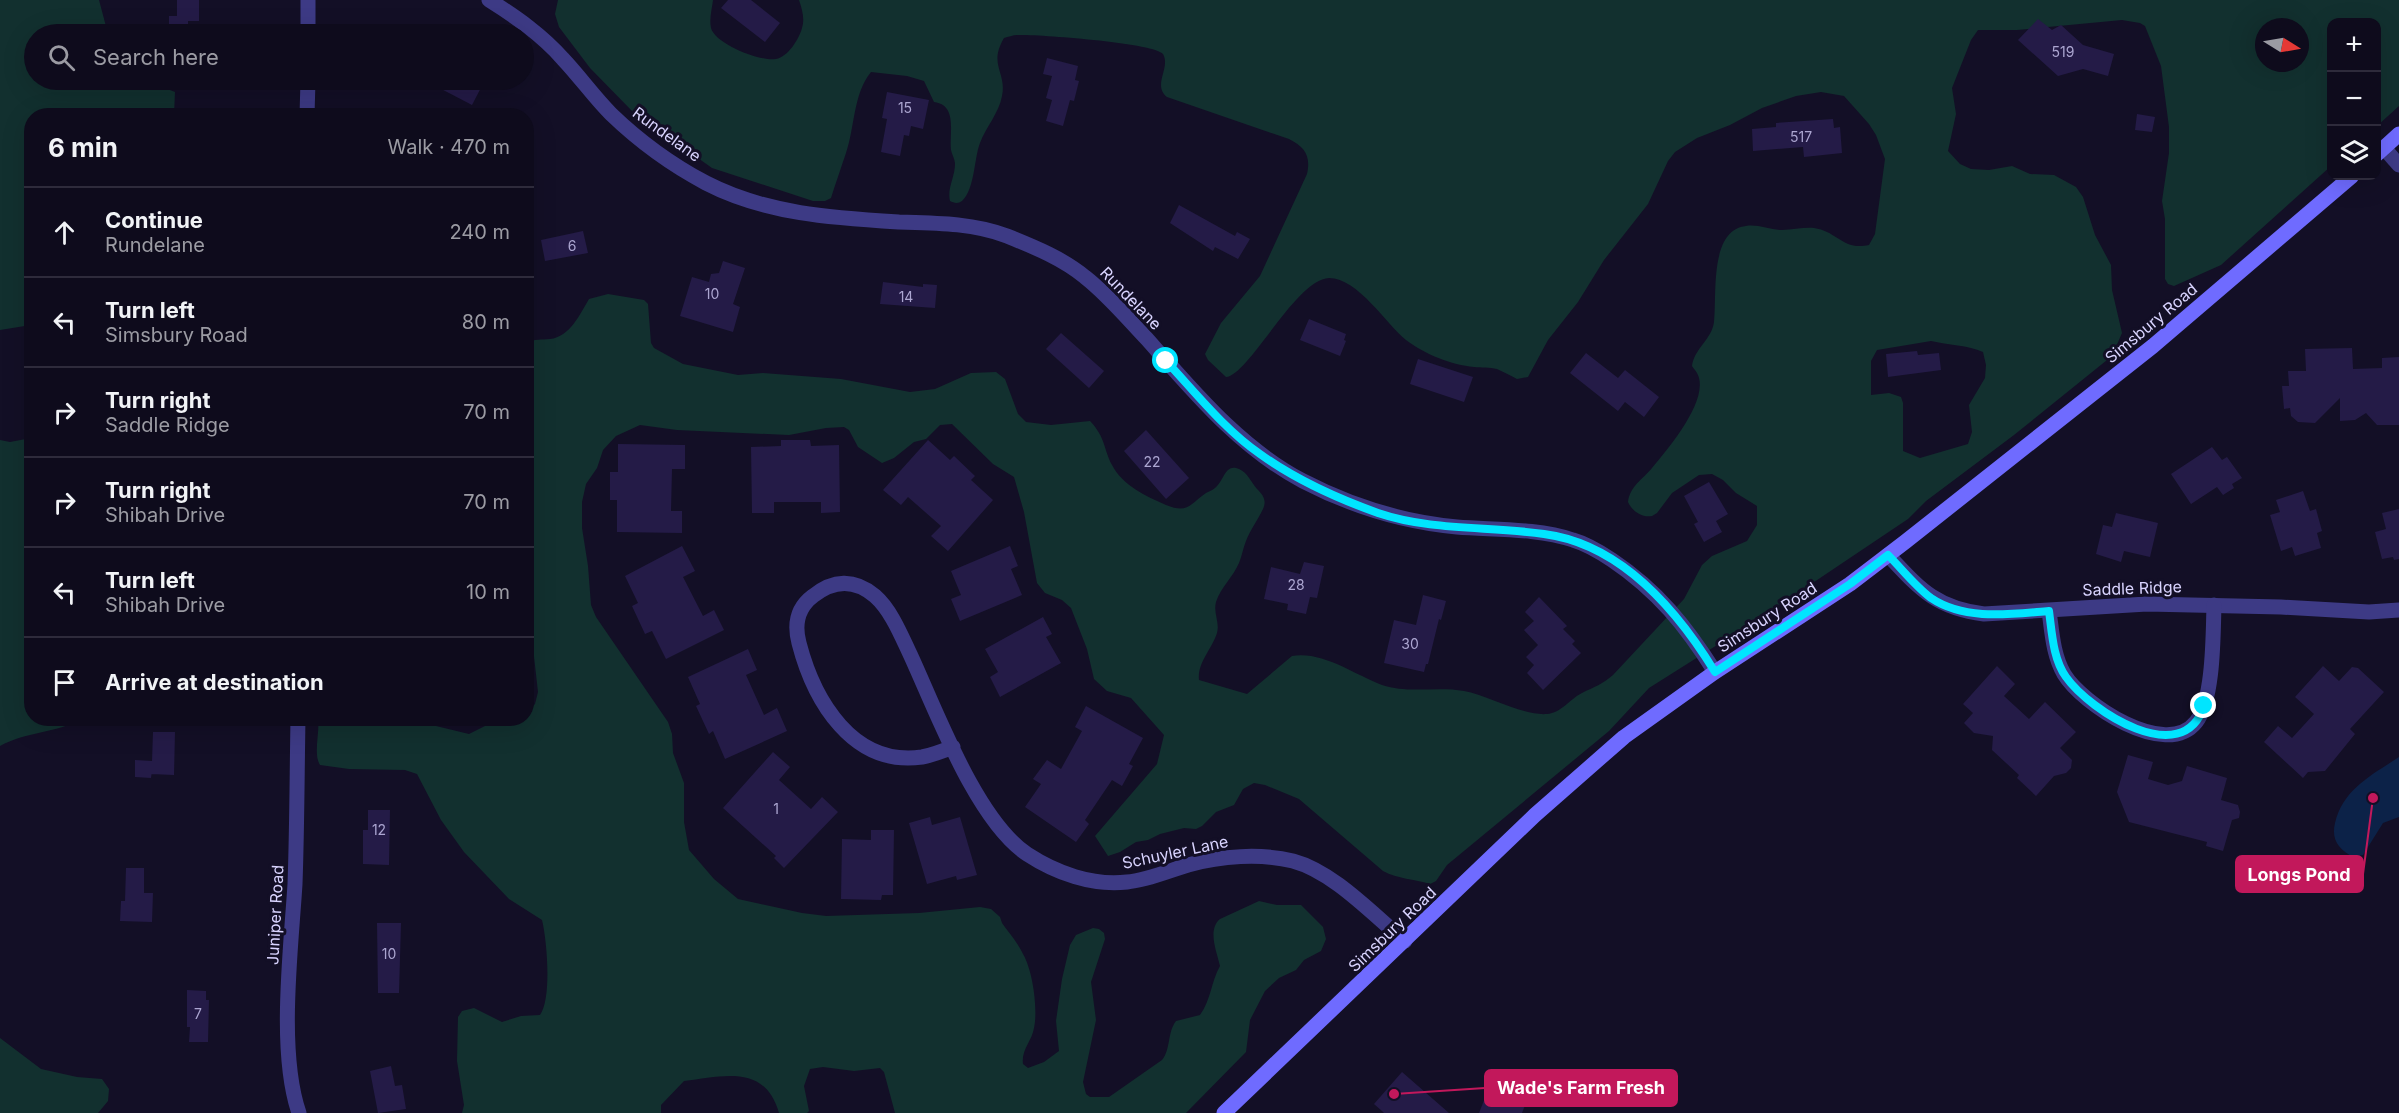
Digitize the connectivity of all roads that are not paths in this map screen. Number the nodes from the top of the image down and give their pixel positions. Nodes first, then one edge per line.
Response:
1 (308, 0) edge
2 (489, 0) edge
3 (308, 24) edge
4 (525, 24) edge
5 (534, 32) edge
6 (308, 90) edge
7 (307, 108) edge
8 (2399, 134) edge
9 (2381, 151) edge
10 (2381, 153) edge
11 (2399, 165) edge
12 (2347, 180) edge
13 (1888, 555) junction
14 (2214, 605) junction
15 (2399, 610) edge
16 (2049, 611) junction
17 (1715, 672) junction
18 (298, 726) edge
19 (953, 747) junction
20 (1405, 941) junction
21 (299, 1113) edge
22 (1224, 1113) edge

1 - 3 street
2 - 4 street, Rundelane
5 - 17 street, Rundelane
6 - 7 street
8 - 9 main road
10 - 11 street
12 - 13 main road, Simsbury Road
13 - 16 street, Saddle Ridge
13 - 17 main road, Simsbury Road
14 - 15 street, Saddle Ridge
14 - 16 street, Saddle Ridge
14 - 16 street
17 - 20 main road, Simsbury Road
18 - 21 street, Juniper Road
19 - 19 street, Schuyler Lane
19 - 20 street, Schuyler Lane
20 - 22 main road, Simsbury Road

